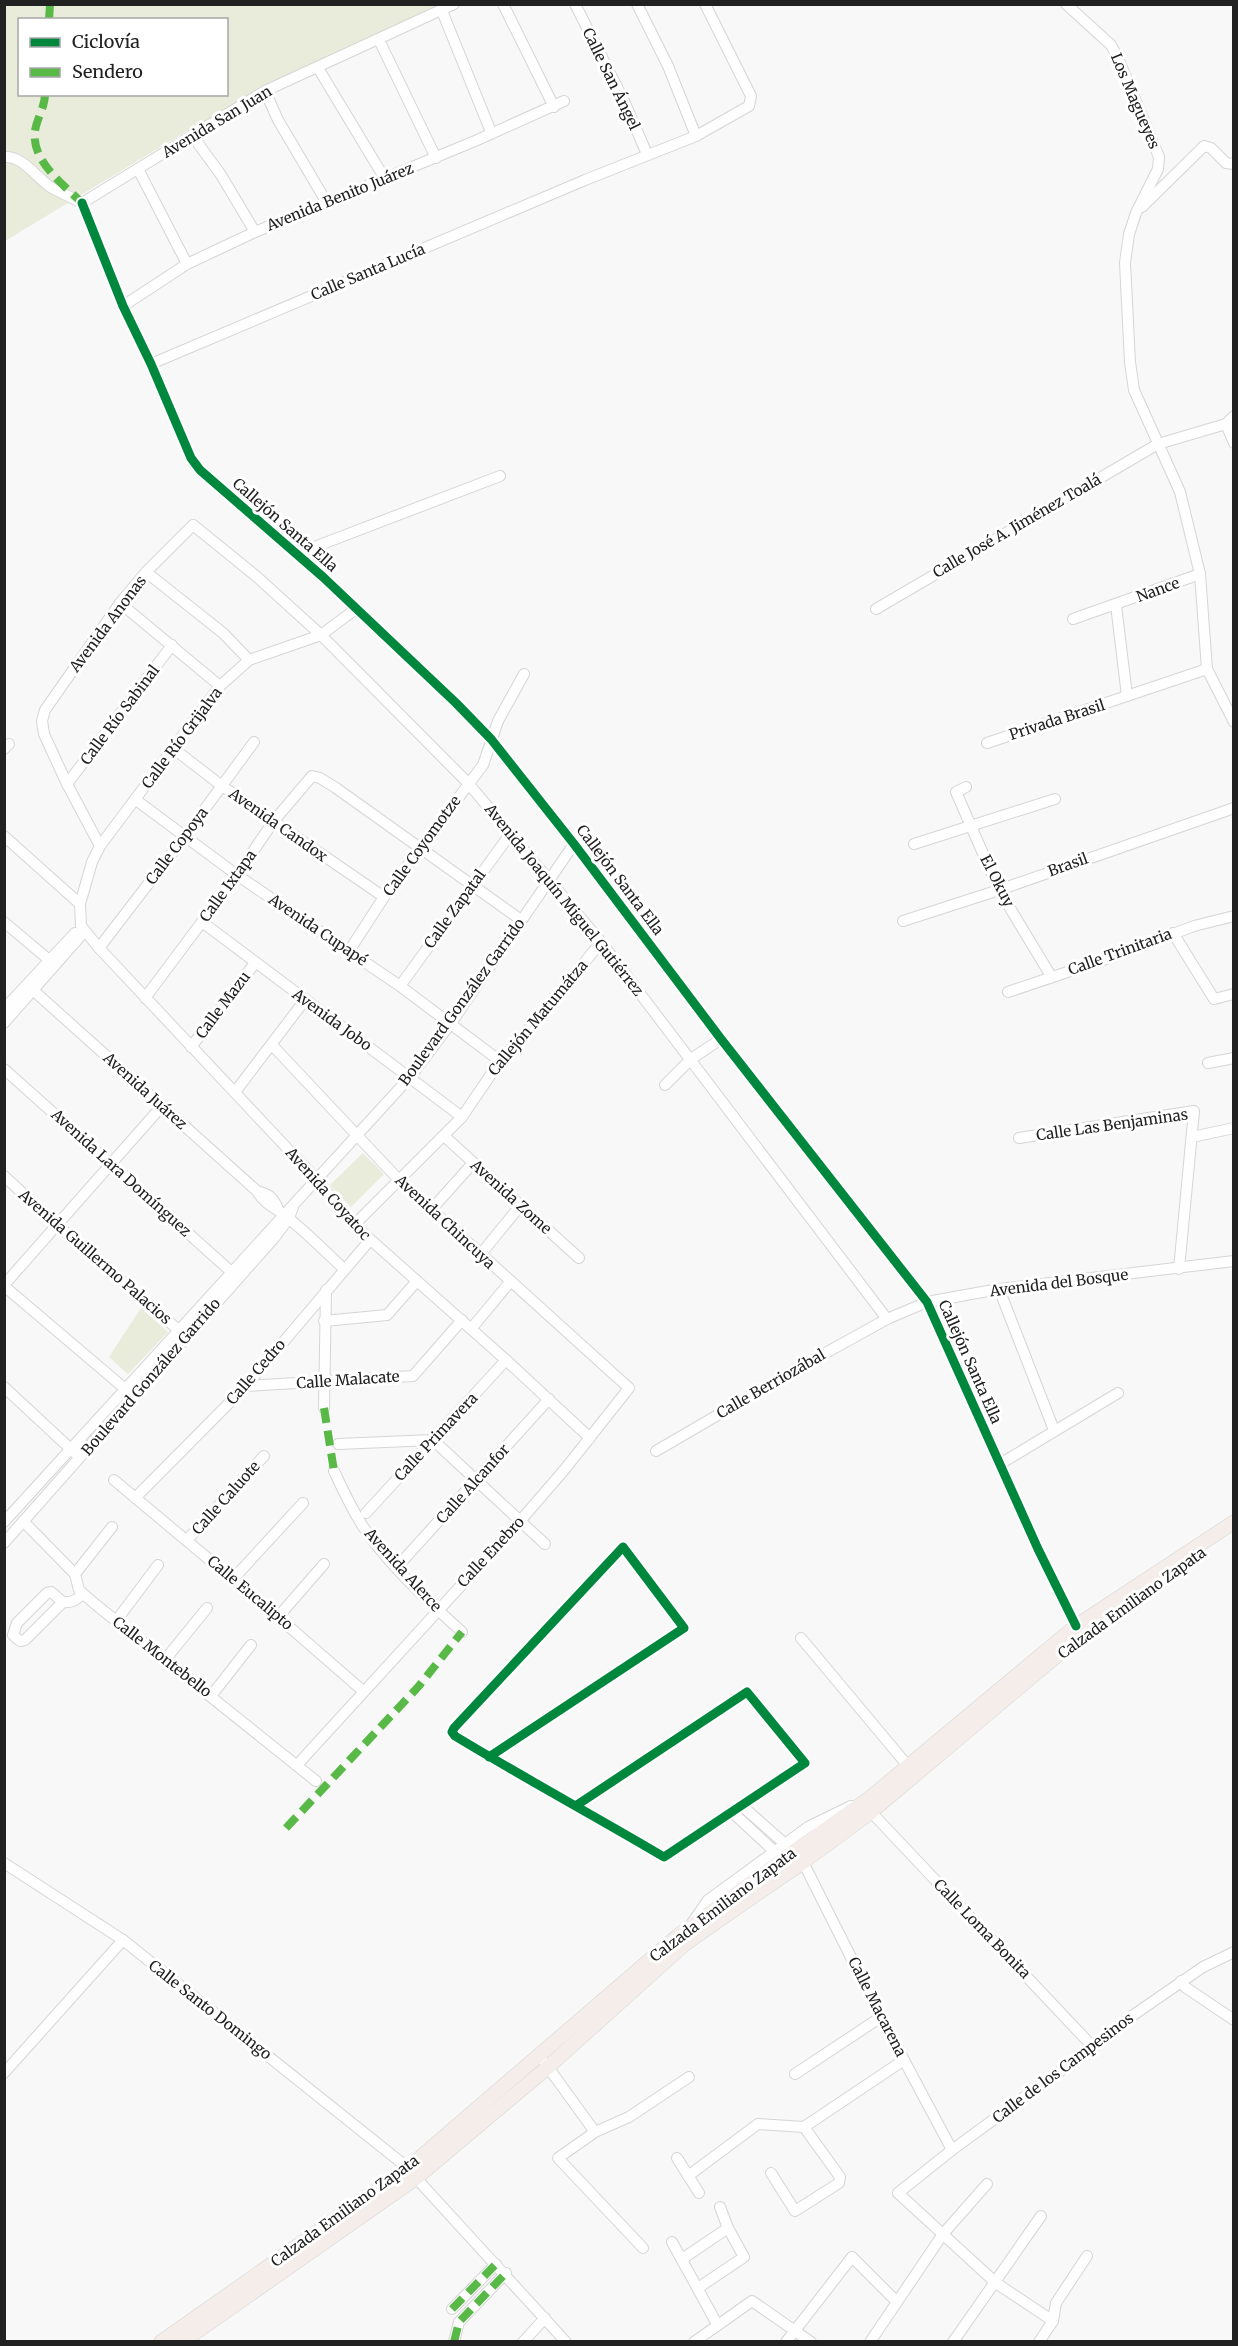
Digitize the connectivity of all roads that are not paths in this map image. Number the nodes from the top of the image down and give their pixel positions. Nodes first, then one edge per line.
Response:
1 (454, 4) edge
2 (503, 4) edge
3 (575, 4) edge
4 (637, 4) edge
5 (705, 4) edge
6 (1071, 6) edge
7 (442, 11) junction
8 (380, 40) junction
9 (318, 68) junction
10 (265, 91) junction
11 (564, 101) dead end
12 (554, 107) junction
13 (491, 132) junction
14 (192, 135) junction
15 (696, 136) junction
16 (646, 154) junction
17 (4, 157) edge
18 (436, 158) junction
19 (1233, 164) edge
20 (138, 169) junction
21 (385, 179) junction
22 (82, 203) junction
23 (327, 203) junction
24 (1136, 213) junction
25 (255, 232) junction
26 (187, 264) junction
27 (123, 306) junction
28 (151, 364) junction
29 (1230, 420) edge
30 (1233, 443) edge
31 (1158, 444) junction
32 (500, 476) dead end
33 (192, 525) joint
34 (296, 554) junction
35 (146, 572) junction
36 (1200, 574) junction
37 (120, 603) junction
38 (1116, 605) junction
39 (357, 608) junction
40 (876, 609) dead end
41 (1073, 619) dead end
42 (321, 635) junction
43 (172, 645) junction
44 (249, 660) junction
45 (1207, 669) junction
46 (524, 675) dead end
47 (220, 686) junction
48 (1127, 696) junction
49 (1233, 722) edge
50 (491, 739) junction
51 (254, 742) dead end
52 (987, 743) dead end
53 (174, 749) junction
54 (468, 783) junction
55 (67, 784) junction
56 (222, 786) junction
57 (966, 787) dead end
58 (1055, 799) dead end
59 (136, 800) junction
60 (1233, 808) edge
61 (273, 822) junction
62 (970, 825) junction
63 (511, 833) junction
64 (4, 836) edge
65 (185, 836) junction
66 (574, 844) junction
67 (914, 844) dead end
68 (100, 846) junction
69 (422, 847) junction
70 (237, 875) junction
71 (550, 879) junction
72 (473, 884) junction
73 (999, 890) junction
74 (384, 897) junction
75 (80, 904) junction
76 (1233, 916) edge
77 (521, 920) junction
78 (903, 921) dead end
79 (4, 922) edge
80 (202, 922) junction
81 (83, 928) junction
82 (1173, 933) junction
83 (601, 942) junction
84 (99, 948) junction
85 (349, 951) junction
86 (48, 959) junction
87 (255, 963) junction
88 (1051, 976) junction
89 (400, 986) junction
90 (34, 991) junction
91 (1008, 992) dead end
92 (1233, 994) edge
93 (145, 998) junction
94 (304, 1000) junction
95 (6, 1005) edge
96 (4, 1023) edge
97 (451, 1023) junction
98 (721, 1039) junction
99 (272, 1045) junction
100 (191, 1047) junction
101 (1233, 1058) edge
102 (691, 1059) junction
103 (500, 1061) junction
104 (1208, 1063) dead end
105 (4, 1069) edge
106 (410, 1077) junction
107 (665, 1085) dead end
108 (235, 1092) junction
109 (162, 1106) junction
110 (462, 1117) junction
111 (1233, 1128) edge
112 (356, 1135) junction
113 (444, 1136) junction
114 (1019, 1137) dead end
115 (1192, 1137) junction
116 (473, 1162) junction
117 (110, 1164) junction
118 (4, 1176) edge
119 (317, 1180) junction
120 (399, 1180) junction
121 (520, 1206) junction
122 (431, 1210) junction
123 (283, 1214) junction
124 (56, 1224) junction
125 (354, 1225) junction
126 (370, 1240) junction
127 (480, 1255) junction
128 (579, 1258) dead end
129 (1233, 1261) edge
130 (344, 1269) junction
131 (1179, 1269) junction
132 (235, 1275) junction
133 (417, 1281) junction
134 (510, 1282) junction
135 (4, 1285) edge
136 (999, 1289) junction
137 (326, 1290) junction
138 (927, 1302) junction
139 (887, 1318) junction
140 (462, 1320) junction
141 (324, 1321) junction
142 (471, 1329) junction
143 (182, 1333) junction
144 (506, 1360) junction
145 (324, 1382) junction
146 (246, 1386) junction
147 (4, 1388) edge
148 (628, 1388) joint
149 (125, 1389) junction
150 (1119, 1393) dead end
151 (134, 1397) junction
152 (549, 1399) junction
153 (324, 1407) dead end
154 (1054, 1430) junction
155 (590, 1438) junction
156 (433, 1440) junction
157 (338, 1444) dead end
158 (70, 1449) junction
159 (656, 1451) dead end
160 (264, 1456) dead end
161 (80, 1457) junction
162 (1000, 1464) junction
163 (334, 1471) dead end
164 (477, 1479) junction
165 (114, 1480) dead end
166 (135, 1498) junction
167 (303, 1503) dead end
168 (366, 1514) dead end
169 (521, 1520) junction
170 (23, 1521) junction
171 (1233, 1521) edge
172 (4, 1522) edge
173 (112, 1527) dead end
174 (1233, 1531) edge
175 (187, 1540) junction
176 (4, 1543) edge
177 (545, 1544) dead end
178 (324, 1564) dead end
179 (158, 1565) dead end
180 (397, 1567) junction
181 (75, 1574) junction
182 (233, 1579) junction
183 (83, 1594) junction
184 (63, 1602) junction
185 (1113, 1607) junction
186 (207, 1608) dead end
187 (438, 1610) junction
188 (278, 1617) junction
189 (116, 1622) junction
190 (1076, 1626) junction
191 (462, 1632) dead end
192 (801, 1638) dead end
193 (251, 1645) dead end
194 (164, 1661) junction
195 (363, 1691) junction
196 (211, 1696) junction
197 (489, 1757) junction
198 (297, 1765) junction
199 (908, 1766) junction
200 (316, 1781) dead end
201 (871, 1797) junction
202 (577, 1805) junction
203 (736, 1808) junction
204 (871, 1812) junction
205 (784, 1843) junction
206 (774, 1851) junction
207 (804, 1862) junction
208 (4, 1863) edge
209 (691, 1926) junction
210 (123, 1940) junction
211 (1233, 1953) edge
212 (1181, 1981) junction
213 (881, 2017) junction
214 (1233, 2020) edge
215 (1093, 2047) junction
216 (539, 2056) junction
217 (904, 2060) junction
218 (548, 2067) junction
219 (4, 2073) edge
220 (795, 2074) dead end
221 (688, 2077) dead end
222 (804, 2127) junction
223 (595, 2132) junction
224 (952, 2150) junction
225 (677, 2158) dead end
226 (412, 2173) junction
227 (771, 2173) dead end
228 (688, 2176) junction
229 (987, 2184) dead end
230 (699, 2193) dead end
231 (720, 2207) dead end
232 (1041, 2216) dead end
233 (728, 2228) junction
234 (331, 2229) junction
235 (943, 2234) junction
236 (672, 2242) dead end
237 (643, 2248) dead end
238 (1087, 2256) dead end
239 (682, 2259) junction
240 (496, 2264) junction
241 (506, 2273) junction
242 (996, 2283) junction
243 (698, 2288) junction
244 (897, 2302) junction
245 (452, 2309) dead end
246 (544, 2318) junction
247 (1053, 2322) junction
248 (717, 2324) junction
249 (794, 2330) junction
250 (161, 2342) edge
251 (182, 2342) edge
252 (454, 2342) edge
253 (523, 2342) edge
254 (566, 2342) edge
255 (694, 2342) edge
256 (786, 2342) edge
257 (811, 2342) edge
258 (870, 2342) edge
259 (953, 2342) edge
260 (1038, 2342) edge

1 - 7 street, Avenida San Juan
2 - 12 street
3 - 16 street, Calle San Ángel
4 - 15 street
5 - 15 street, Calle Santa Lucía
6 - 24 street, Los Magueyes
7 - 8 street, Avenida San Juan
7 - 13 street
8 - 9 street, Avenida San Juan
8 - 18 street
9 - 10 street, Avenida San Juan
9 - 21 street
10 - 14 street, Avenida San Juan
10 - 23 street
11 - 12 street, Avenida Benito Juárez
12 - 13 street, Avenida Benito Juárez
13 - 18 street, Avenida Benito Juárez
14 - 20 street, Avenida San Juan
14 - 25 street
15 - 16 street, Calle Santa Lucía
16 - 28 street, Calle Santa Lucía
17 - 22 street
18 - 21 street, Avenida Benito Juárez
19 - 24 street
20 - 22 street, Avenida San Juan
20 - 26 street
21 - 23 street, Avenida Benito Juárez
22 - 27 street, Callejón Santa Ella
23 - 25 street, Avenida Benito Juárez
24 - 31 street, Los Magueyes
25 - 26 street, Avenida Benito Juárez
26 - 27 street, Avenida Benito Juárez
27 - 28 street, Callejón Santa Ella
28 - 34 street, Callejón Santa Ella
29 - 30 street
29 - 31 street, Calle José A. Jiménez Toalá
31 - 36 street, Los Magueyes
31 - 40 street, Calle José A. Jiménez Toalá
32 - 34 street
33 - 35 street, Avenida Anonas
33 - 42 street, Avenida Joaquín Miguel Gutiérrez
34 - 39 street, Callejón Santa Ella
35 - 37 street, Avenida Anonas
35 - 44 street
36 - 38 street, Nance
36 - 45 street, Los Magueyes
37 - 43 street
37 - 55 street, Avenida Anonas
38 - 41 street, Nance
38 - 48 street
39 - 42 street, Calle Río Grijalva
39 - 50 street, Callejón Santa Ella
42 - 44 street, Calle Río Grijalva
42 - 54 street, Avenida Joaquín Miguel Gutiérrez
43 - 47 street
43 - 55 street, Calle Río Sabinal
44 - 47 street, Calle Río Grijalva
45 - 48 street, Privada Brasil
45 - 49 street
46 - 50 street, Calle Coyomotze
47 - 53 street, Calle Río Grijalva
48 - 52 street, Privada Brasil
50 - 54 street, Calle Coyomotze
50 - 66 street, Callejón Santa Ella
51 - 56 street, Calle Copoya
53 - 56 street, Avenida Candox
53 - 59 street, Calle Río Grijalva
54 - 63 street, Avenida Joaquín Miguel Gutiérrez
54 - 69 street, Calle Coyomotze
55 - 68 street
56 - 61 street, Avenida Candox
56 - 65 street, Calle Copoya
57 - 62 street, El Okuy
58 - 62 street
59 - 65 street, Avenida Cupapé
59 - 68 street, Calle Río Grijalva
60 - 73 street, Brasil
61 - 69 street, Calle Ixtapa
61 - 70 street, Calle Ixtapa
61 - 74 street, Avenida Candox
62 - 67 street
62 - 73 street, El Okuy
63 - 71 street, Avenida Joaquín Miguel Gutiérrez
63 - 72 street, Calle Zapatal
64 - 75 street
65 - 70 street, Avenida Cupapé
65 - 84 street, Calle Copoya
66 - 71 street, Boulevard González Garrido
66 - 98 street, Callejón Santa Ella
68 - 75 street, Calle Río Grijalva
69 - 72 street
69 - 74 street, Calle Coyomotze
70 - 80 street, Calle Ixtapa
70 - 85 street, Avenida Cupapé
71 - 77 street, Boulevard González Garrido
71 - 83 street, Avenida Joaquín Miguel Gutiérrez
72 - 77 street
72 - 89 street, Calle Zapatal
73 - 78 street, Brasil
73 - 88 street, El Okuy
74 - 85 street, Calle Coyomotze
75 - 81 street, Calle Río Grijalva
76 - 82 street, Calle Trinitaria
77 - 97 street, Boulevard González Garrido
79 - 86 street
80 - 87 street, Avenida Jobo
80 - 93 street, Calle Ixtapa
81 - 84 street, Avenida Coyatoc
81 - 86 street
81 - 90 street
82 - 88 street, Calle Trinitaria
82 - 92 street
83 - 102 street, Avenida Joaquín Miguel Gutiérrez
83 - 103 street, Callejón Matumátza
84 - 93 street, Avenida Coyatoc
85 - 89 street, Avenida Cupapé
86 - 95 street
87 - 94 street, Avenida Jobo
87 - 100 street, Calle Mazu
88 - 91 street, Calle Trinitaria
89 - 97 street, Avenida Cupapé
90 - 96 street
90 - 109 street, Avenida Juárez
93 - 100 street, Avenida Coyatoc
94 - 99 street
94 - 106 street, Avenida Jobo
97 - 103 street, Avenida Cupapé
97 - 106 street, Boulevard González Garrido
98 - 102 street
98 - 138 street, Callejón Santa Ella
99 - 108 street
99 - 112 street, Avenida Chincuya
100 - 108 street, Avenida Coyatoc
101 - 104 street
102 - 107 street
102 - 139 street, Avenida Joaquín Miguel Gutiérrez
103 - 110 street, Callejón Matumátza
105 - 117 street, Avenida Lara Domínguez
106 - 110 street, Avenida Jobo
106 - 112 street, Boulevard González Garrido
108 - 119 street, Avenida Coyatoc
109 - 117 street
109 - 123 street, Avenida Juárez
110 - 113 street, Callejón Matumátza
111 - 115 street
112 - 119 street, Boulevard González Garrido
112 - 120 street, Avenida Chincuya
113 - 116 street, Avenida Zome
113 - 120 street, Callejón Matumátza
114 - 115 street, Calle Las Benjaminas
115 - 131 street, Calle Las Benjaminas
116 - 121 street, Avenida Zome
116 - 122 street
117 - 124 street
117 - 132 street, Avenida Lara Domínguez
118 - 124 street, Avenida Guillermo Palacios
119 - 123 street, Boulevard González Garrido
119 - 125 street, Avenida Coyatoc
120 - 122 street, Avenida Chincuya
120 - 125 street, Callejón Matumátza
121 - 127 street
121 - 128 street, Avenida Zome
122 - 127 street, Avenida Chincuya
123 - 130 street
123 - 132 street, Boulevard González Garrido
124 - 135 street
124 - 143 street, Avenida Guillermo Palacios
125 - 126 street, Avenida Coyatoc
126 - 130 street, Calle Cedro
126 - 133 street, Avenida Coyatoc
127 - 134 street, Avenida Chincuya
129 - 131 street, Avenida del Bosque
130 - 137 street, Calle Cedro
131 - 136 street, Avenida del Bosque
132 - 143 street, Boulevard González Garrido
133 - 140 street, Avenida Coyatoc
133 - 141 street
134 - 142 street
134 - 148 street, Avenida Chincuya
135 - 149 street
136 - 138 street, Avenida del Bosque
136 - 154 street
137 - 141 street
137 - 146 street, Calle Cedro
138 - 139 street, Avenida del Bosque
138 - 162 street, Callejón Santa Ella
139 - 159 street, Calle Berriozábal
140 - 142 street, Avenida Coyatoc
140 - 145 street, Calle Malacate
141 - 145 street
142 - 144 street, Avenida Coyatoc
143 - 149 street, Boulevard González Garrido
143 - 151 street, Boulevard González Garrido
144 - 152 street, Avenida Coyatoc
144 - 156 street, Calle Primavera
145 - 146 street, Calle Malacate
145 - 153 street
146 - 166 street, Calle Cedro
147 - 158 street
148 - 155 street, Calle Enebro
149 - 151 street
149 - 158 street, Boulevard González Garrido
150 - 154 street
151 - 161 street, Boulevard González Garrido
152 - 155 street, Avenida Coyatoc
152 - 164 street, Calle Alcanfor
154 - 162 street
155 - 169 street, Calle Enebro
156 - 157 street
156 - 164 street
156 - 168 street, Calle Primavera
158 - 161 street
158 - 172 street, Boulevard González Garrido
160 - 175 street, Calle Caluote
161 - 170 street, Boulevard González Garrido
162 - 190 street, Callejón Santa Ella
163 - 180 street, Avenida Alerce
164 - 169 street
164 - 180 street, Calle Alcanfor
165 - 166 street, Calle Eucalipto
166 - 175 street, Calle Eucalipto
167 - 182 street
169 - 177 street
169 - 187 street, Calle Enebro
170 - 176 street, Boulevard González Garrido
170 - 181 street, Calle Montebello
171 - 185 main road, Calzada Emiliano Zapata
173 - 181 street
174 - 185 main road, Calzada Emiliano Zapata
175 - 182 street, Calle Eucalipto
178 - 188 street
179 - 189 street
180 - 187 street, Avenida Alerce
181 - 183 street, Calle Montebello
182 - 188 street, Calle Eucalipto
183 - 184 street
183 - 189 street, Calle Montebello
184 - 184 street
185 - 190 main road, Calzada Emiliano Zapata
185 - 204 main road, Calzada Emiliano Zapata
186 - 194 street
187 - 191 street, Avenida Alerce
187 - 195 street, Calle Enebro
188 - 195 street, Calle Eucalipto
189 - 194 street, Calle Montebello
190 - 199 main road, Calzada Emiliano Zapata
192 - 199 street
193 - 196 street
194 - 196 street, Calle Montebello
195 - 198 street, Calle Enebro
196 - 198 street, Calle Montebello
197 - 197 street
197 - 202 street
198 - 200 street, Calle Montebello
199 - 201 main road, Calzada Emiliano Zapata
201 - 205 street
201 - 209 main road, Calzada Emiliano Zapata
202 - 203 street
202 - 203 street
203 - 205 street
203 - 206 street
204 - 207 main road, Calzada Emiliano Zapata
204 - 215 street, Calle Loma Bonita
205 - 206 street
206 - 209 street
207 - 213 street, Calle Macarena
207 - 218 main road, Calzada Emiliano Zapata
208 - 210 street, Calle Santo Domingo
209 - 216 main road, Calzada Emiliano Zapata
210 - 219 street
210 - 226 street, Calle Santo Domingo
211 - 212 street, Calle de los Campesinos
212 - 214 street
212 - 215 street, Calle de los Campesinos
213 - 217 street, Calle Macarena
213 - 220 street
215 - 224 street, Calle de los Campesinos
216 - 218 street
216 - 226 main road, Calzada Emiliano Zapata
217 - 222 street
217 - 224 street, Calle Macarena
218 - 223 street
218 - 226 main road, Calzada Emiliano Zapata
221 - 223 street
222 - 227 street
222 - 228 street
223 - 237 street
224 - 235 street, Calle de los Campesinos
225 - 228 street
226 - 234 main road, Calzada Emiliano Zapata
226 - 240 street, Calle Santo Domingo
228 - 230 street
229 - 235 street
231 - 233 street
232 - 242 street
233 - 239 street
233 - 243 street
234 - 250 main road, Calzada Emiliano Zapata
234 - 251 main road, Calzada Emiliano Zapata
235 - 242 street
235 - 244 street
236 - 239 street
238 - 247 street
239 - 243 street
240 - 241 street, Calle Santo Domingo
240 - 245 street
241 - 246 street, Calle Santo Domingo
241 - 252 street
242 - 247 street
242 - 259 street
243 - 248 street
244 - 249 street
244 - 258 street
246 - 253 street
246 - 254 street, Calle Santo Domingo
247 - 260 street
248 - 249 street
248 - 255 street
249 - 256 street
249 - 257 street

